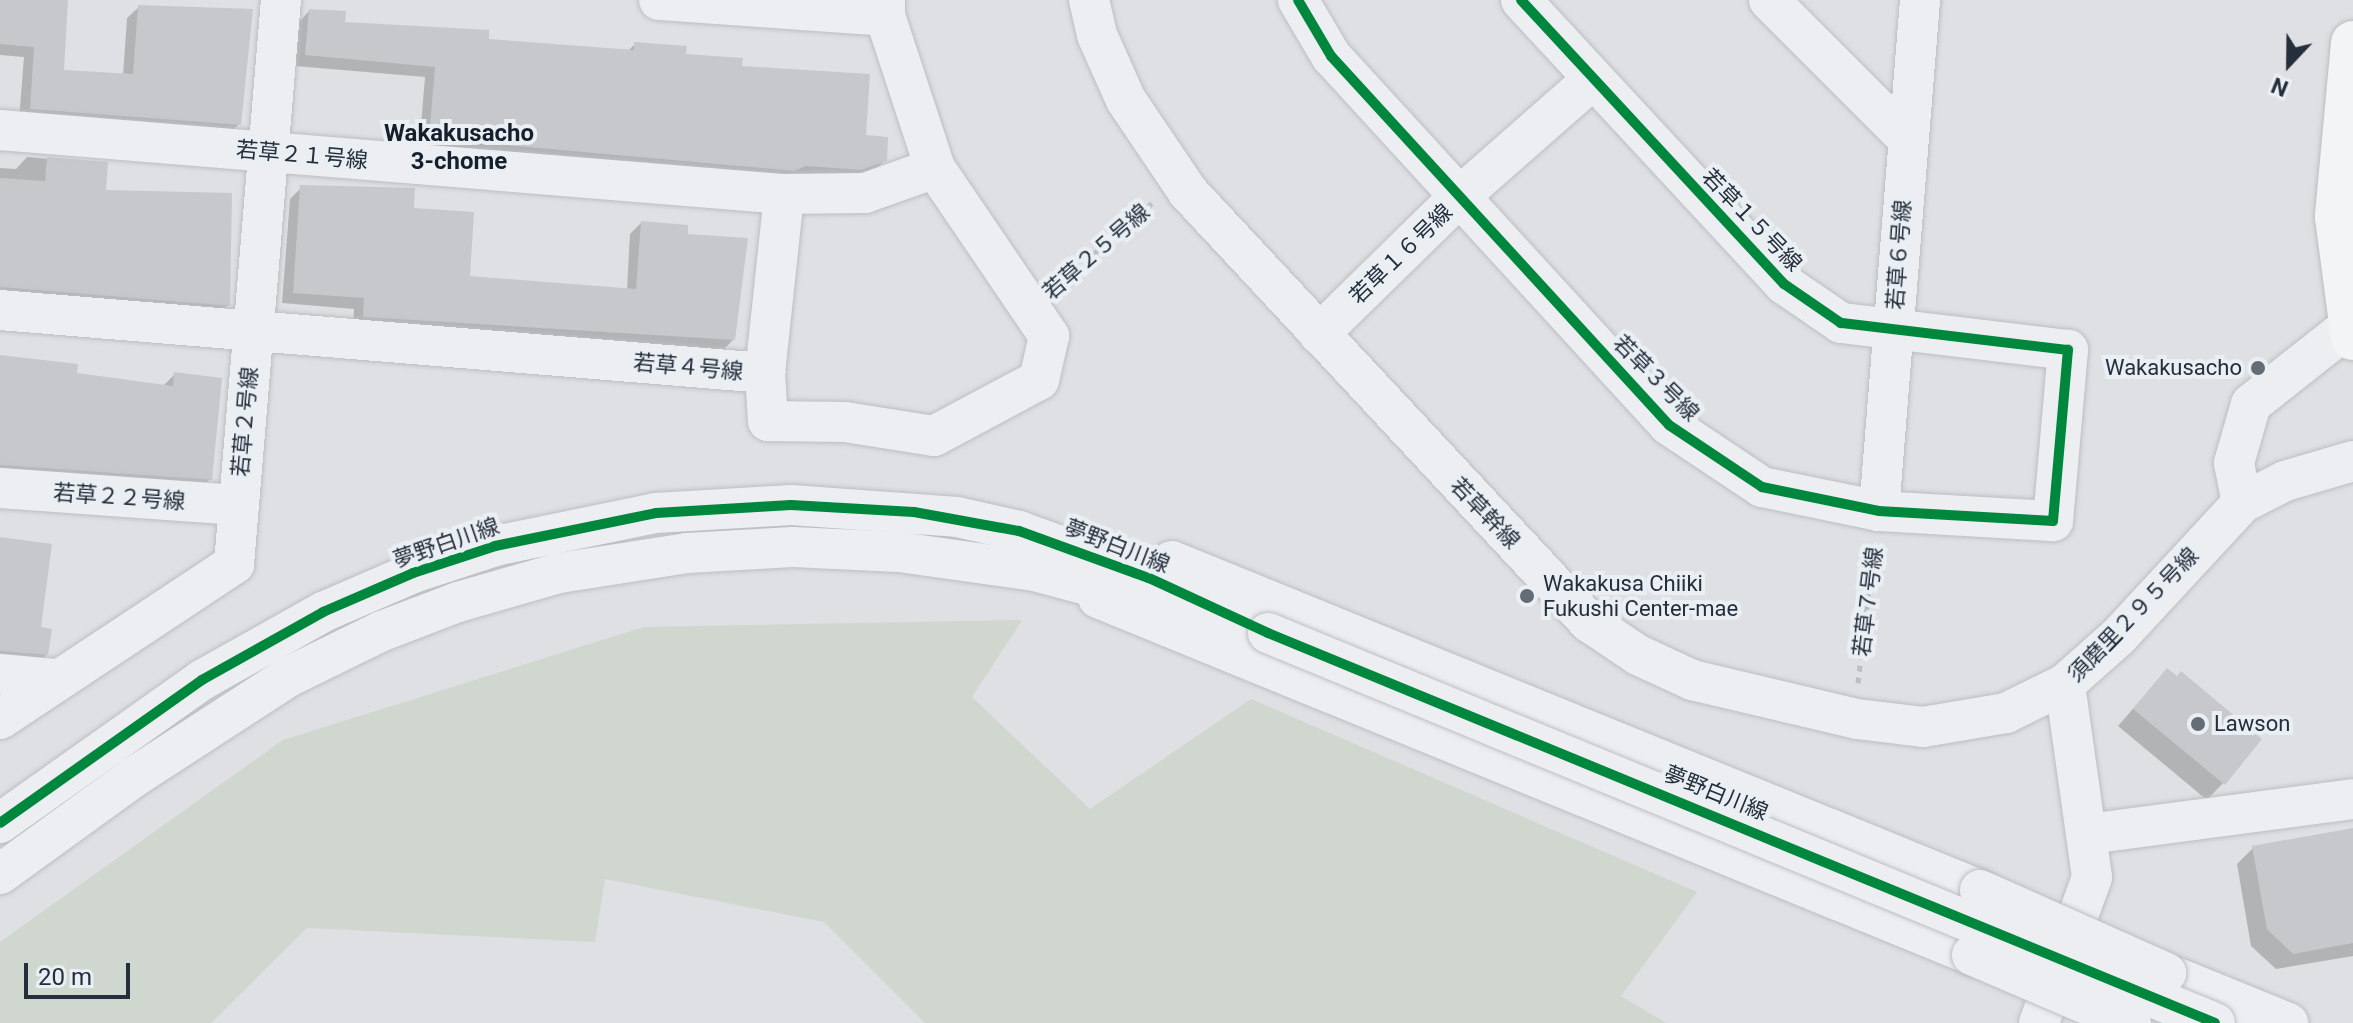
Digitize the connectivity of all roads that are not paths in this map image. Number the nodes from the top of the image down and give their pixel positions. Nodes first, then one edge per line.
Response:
1 (281, 0) edge
2 (659, 0) edge
3 (1089, 0) edge
4 (1298, 0) edge
5 (1521, 0) edge
6 (1769, 0) edge
7 (1920, 0) edge
8 (885, 8) edge
9 (2353, 43) edge
10 (1591, 81) junction
11 (0, 130) edge
12 (1908, 139) junction
13 (268, 152) junction
14 (935, 168) junction
15 (784, 194) junction
16 (1459, 197) junction
17 (0, 310) edge
18 (253, 330) junction
19 (2352, 332) edge
20 (1893, 333) junction
21 (1319, 334) junction
22 (2068, 350) joint
23 (765, 373) junction
24 (2353, 461) edge
25 (0, 488) edge
26 (2242, 503) junction
27 (238, 505) junction
28 (1879, 511) junction
29 (1019, 531) junction
30 (1035, 571) junction
31 (1268, 633) junction
32 (0, 674) edge
33 (54, 679) junction
34 (2065, 684) junction
35 (0, 719) edge
36 (2353, 799) edge
37 (0, 823) edge
38 (2088, 834) junction
39 (0, 874) edge
40 (2039, 1023) edge
41 (2131, 1023) edge
42 (2215, 1023) edge
43 (2288, 1023) edge

1 - 13 street, 若草２号線
2 - 8 street
3 - 21 street, 若草幹線
4 - 16 street, 若草３号線
5 - 10 street, 若草１５号線
6 - 12 street
7 - 12 street, 若草６号線
8 - 14 street, 若草４号線
9 - 19 main road
10 - 16 street, 若草１６号線
10 - 20 street, 若草１５号線
11 - 13 street, 若草２１号線
12 - 20 street, 若草６号線
13 - 15 street, 若草２１号線
13 - 18 street, 若草２号線
14 - 15 street, 若草２１号線
14 - 23 street, 若草４号線
15 - 23 street
16 - 21 street, 若草１６号線
16 - 28 street, 若草３号線
17 - 18 street, 若草４号線
18 - 23 street, 若草４号線
18 - 27 street, 若草２号線
19 - 26 street
20 - 22 street, 若草１５号線
20 - 28 street, 若草６号線
21 - 34 street, 若草幹線
22 - 28 street, 若草３号線
24 - 26 street, 須磨里２９５号線
25 - 27 street, 若草２２号線
26 - 34 street, 須磨里２９５号線
27 - 33 street, 若草２号線
29 - 31 street, 夢野白川線
29 - 37 street, 夢野白川線
29 - 43 street, bridge
30 - 31 street, 夢野白川線
30 - 39 street, 夢野白川線
30 - 41 street, bridge
31 - 42 street, 夢野白川線, bridge
32 - 33 street
33 - 35 street, 若草２号線
34 - 38 street, 須磨里２９５号線
36 - 38 street
38 - 40 street, 須磨里２９５号線

